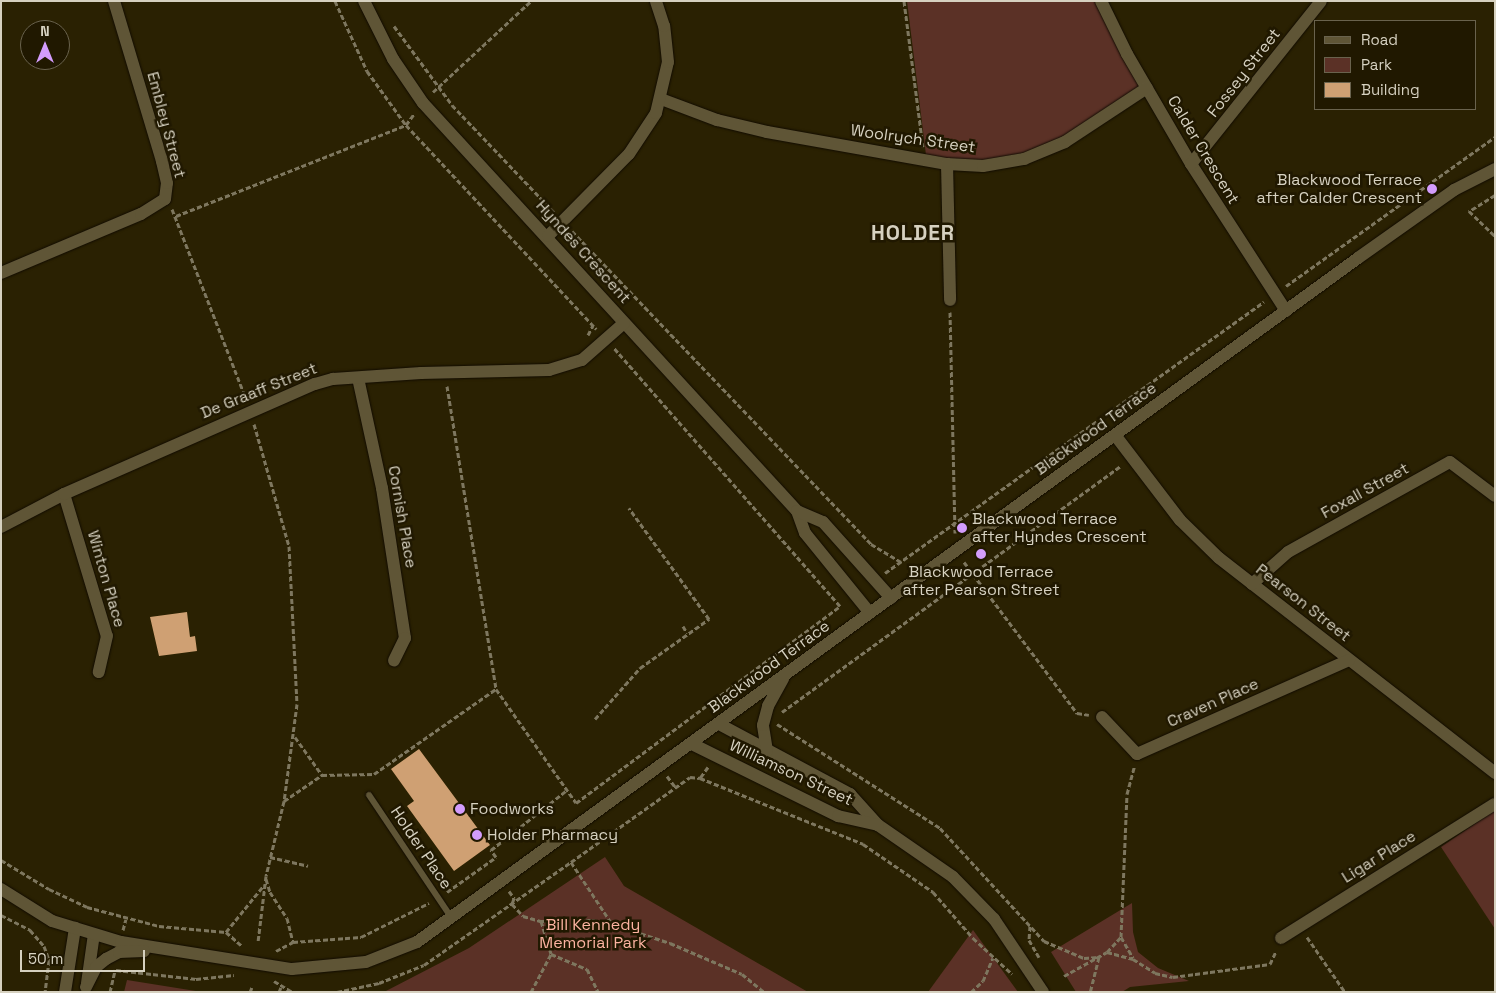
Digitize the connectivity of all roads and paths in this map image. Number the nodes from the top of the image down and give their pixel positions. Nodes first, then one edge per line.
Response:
1 (114, 1) edge
2 (335, 1) edge
3 (364, 1) edge
4 (531, 1) edge
5 (656, 1) edge
6 (904, 1) edge
7 (1101, 1) edge
8 (1322, 1) edge
9 (392, 23) dead end
10 (437, 87) junction
11 (1147, 88) junction
12 (661, 99) junction
13 (406, 124) junction
14 (1495, 137) edge
15 (924, 161) junction
16 (947, 164) junction
17 (1191, 164) junction
18 (1495, 169) edge
19 (1495, 195) edge
20 (563, 222) junction
21 (548, 236) junction
22 (1495, 236) edge
23 (1, 273) edge
24 (1275, 294) junction
25 (950, 300) dead end
26 (1286, 311) junction
27 (624, 323) junction
28 (607, 339) junction
29 (445, 372) junction
30 (358, 378) junction
31 (250, 410) junction
32 (1115, 435) junction
33 (1132, 459) junction
34 (64, 494) junction
35 (1495, 496) edge
36 (629, 508) dead end
37 (797, 511) junction
38 (1, 527) edge
39 (901, 562) junction
40 (875, 581) junction
41 (1252, 584) junction
42 (855, 595) junction
43 (891, 598) junction
44 (840, 606) junction
45 (870, 613) junction
46 (683, 626) dead end
47 (687, 632) junction
48 (644, 655) dead end
49 (648, 660) junction
50 (1349, 660) junction
51 (394, 661) dead end
52 (99, 672) dead end
53 (784, 676) junction
54 (496, 690) junction
55 (1102, 717) dead end
56 (595, 720) dead end
57 (773, 721) dead end
58 (718, 724) junction
59 (294, 737) junction
60 (692, 744) junction
61 (767, 751) junction
62 (1137, 754) junction
63 (1495, 773) edge
64 (322, 775) junction
65 (700, 778) dead end
66 (567, 790) junction
67 (369, 795) dead end
68 (284, 801) junction
69 (1495, 804) edge
70 (878, 825) junction
71 (270, 858) junction
72 (1, 860) edge
73 (571, 862) junction
74 (308, 866) dead end
75 (266, 876) junction
76 (265, 885) junction
77 (1, 889) edge
78 (438, 898) junction
79 (1, 915) edge
80 (523, 916) dead end
81 (451, 917) junction
82 (541, 921) junction
83 (612, 924) junction
84 (1030, 925) dead end
85 (1300, 926) junction
86 (75, 928) junction
87 (226, 932) junction
88 (94, 934) junction
89 (1121, 937) junction
90 (1281, 938) joint
91 (258, 942) dead end
92 (293, 942) junction
93 (250, 948) dead end
94 (164, 950) junction
95 (268, 950) dead end
96 (1107, 952) junction
97 (551, 954) junction
98 (994, 958) dead end
99 (1133, 959) junction
100 (1044, 966) dead end
101 (238, 975) dead end
102 (1064, 976) dead end
103 (272, 979) dead end
104 (252, 987) dead end
105 (281, 988) junction
106 (86, 989) edge
107 (45, 992) edge
108 (65, 992) edge
109 (110, 992) edge
110 (250, 992) edge
111 (278, 992) edge
112 (292, 992) edge
113 (337, 992) edge
114 (530, 992) edge
115 (598, 992) edge
116 (764, 992) edge
117 (971, 992) edge
118 (1043, 992) edge
119 (1345, 992) edge

1 - 23 street, Embley Street
2 - 13 path
3 - 21 street, Hyndes Crescent
4 - 10 path
5 - 12 street
6 - 15 path
7 - 11 street, Calder Crescent
8 - 17 street, Fossey Street
9 - 10 path
10 - 20 path
11 - 16 street, Woolrych Street
11 - 17 street, Calder Crescent
12 - 15 street, Woolrych Street
12 - 20 street
13 - 28 path
13 - 31 path
14 - 24 path
15 - 16 street, Woolrych Street
16 - 25 street
17 - 24 street, Calder Crescent
18 - 26 street, Blackwood Terrace
19 - 22 path
20 - 21 street
20 - 39 path
21 - 27 street, Hyndes Crescent
24 - 26 street, Calder Crescent
24 - 39 path
26 - 32 street, Blackwood Terrace
27 - 28 street, De Graaff Street
27 - 37 street, Hyndes Crescent
28 - 29 street, De Graaff Street
28 - 44 path
29 - 30 street, De Graaff Street
29 - 54 path
30 - 31 street, De Graaff Street
30 - 51 street, Cornish Place
31 - 34 street, De Graaff Street
31 - 59 path
32 - 33 street, Pearson Street
32 - 43 street, Blackwood Terrace
33 - 41 street, Pearson Street
33 - 57 path
34 - 38 street, De Graaff Street
34 - 52 street, Winton Place
35 - 41 street, Foxall Street
36 - 47 path
37 - 40 street, Hyndes Crescent
37 - 42 street, Hyndes Crescent
39 - 40 path
40 - 43 street, Hyndes Crescent
41 - 50 street, Pearson Street
42 - 44 path
42 - 45 street, Hyndes Crescent
43 - 45 street, Blackwood Terrace
44 - 66 path
45 - 53 street, Blackwood Terrace
46 - 47 path
47 - 49 path
48 - 49 path
49 - 56 path
50 - 62 street, Craven Place
50 - 63 street, Pearson Street
53 - 58 street, Blackwood Terrace
53 - 61 street
54 - 64 path
54 - 66 path
55 - 62 street
58 - 60 street, Blackwood Terrace
58 - 61 street, Williamson Street
59 - 64 path
59 - 68 path
60 - 70 street, Williamson Street
60 - 81 street, Blackwood Terrace
61 - 70 street, Williamson Street
62 - 89 path
64 - 68 path
65 - 73 path
66 - 78 path
67 - 78 lane, Holder Place
68 - 71 path
69 - 85 street, Ligar Place
70 - 118 street, Williamson Street
71 - 74 path
71 - 75 path
72 - 87 path
73 - 83 path
73 - 113 path
75 - 76 path
75 - 92 path
76 - 87 path
76 - 91 path
77 - 86 street, Blackwood Terrace
78 - 81 lane, Holder Place
78 - 92 path
79 - 107 path
80 - 82 path
81 - 94 street, Blackwood Terrace
82 - 83 path
82 - 97 path
83 - 116 path
84 - 100 path
85 - 90 street, Ligar Place
85 - 119 path
86 - 88 street, Blackwood Terrace
86 - 108 street
87 - 93 path
88 - 94 street, Blackwood Terrace
88 - 106 street
89 - 96 path
89 - 99 path
90 - 99 path
92 - 95 path
94 - 106 street
96 - 99 path
96 - 102 path
97 - 114 path
97 - 115 path
98 - 117 path
101 - 109 path
103 - 105 path
104 - 110 path
105 - 111 path
105 - 112 path

